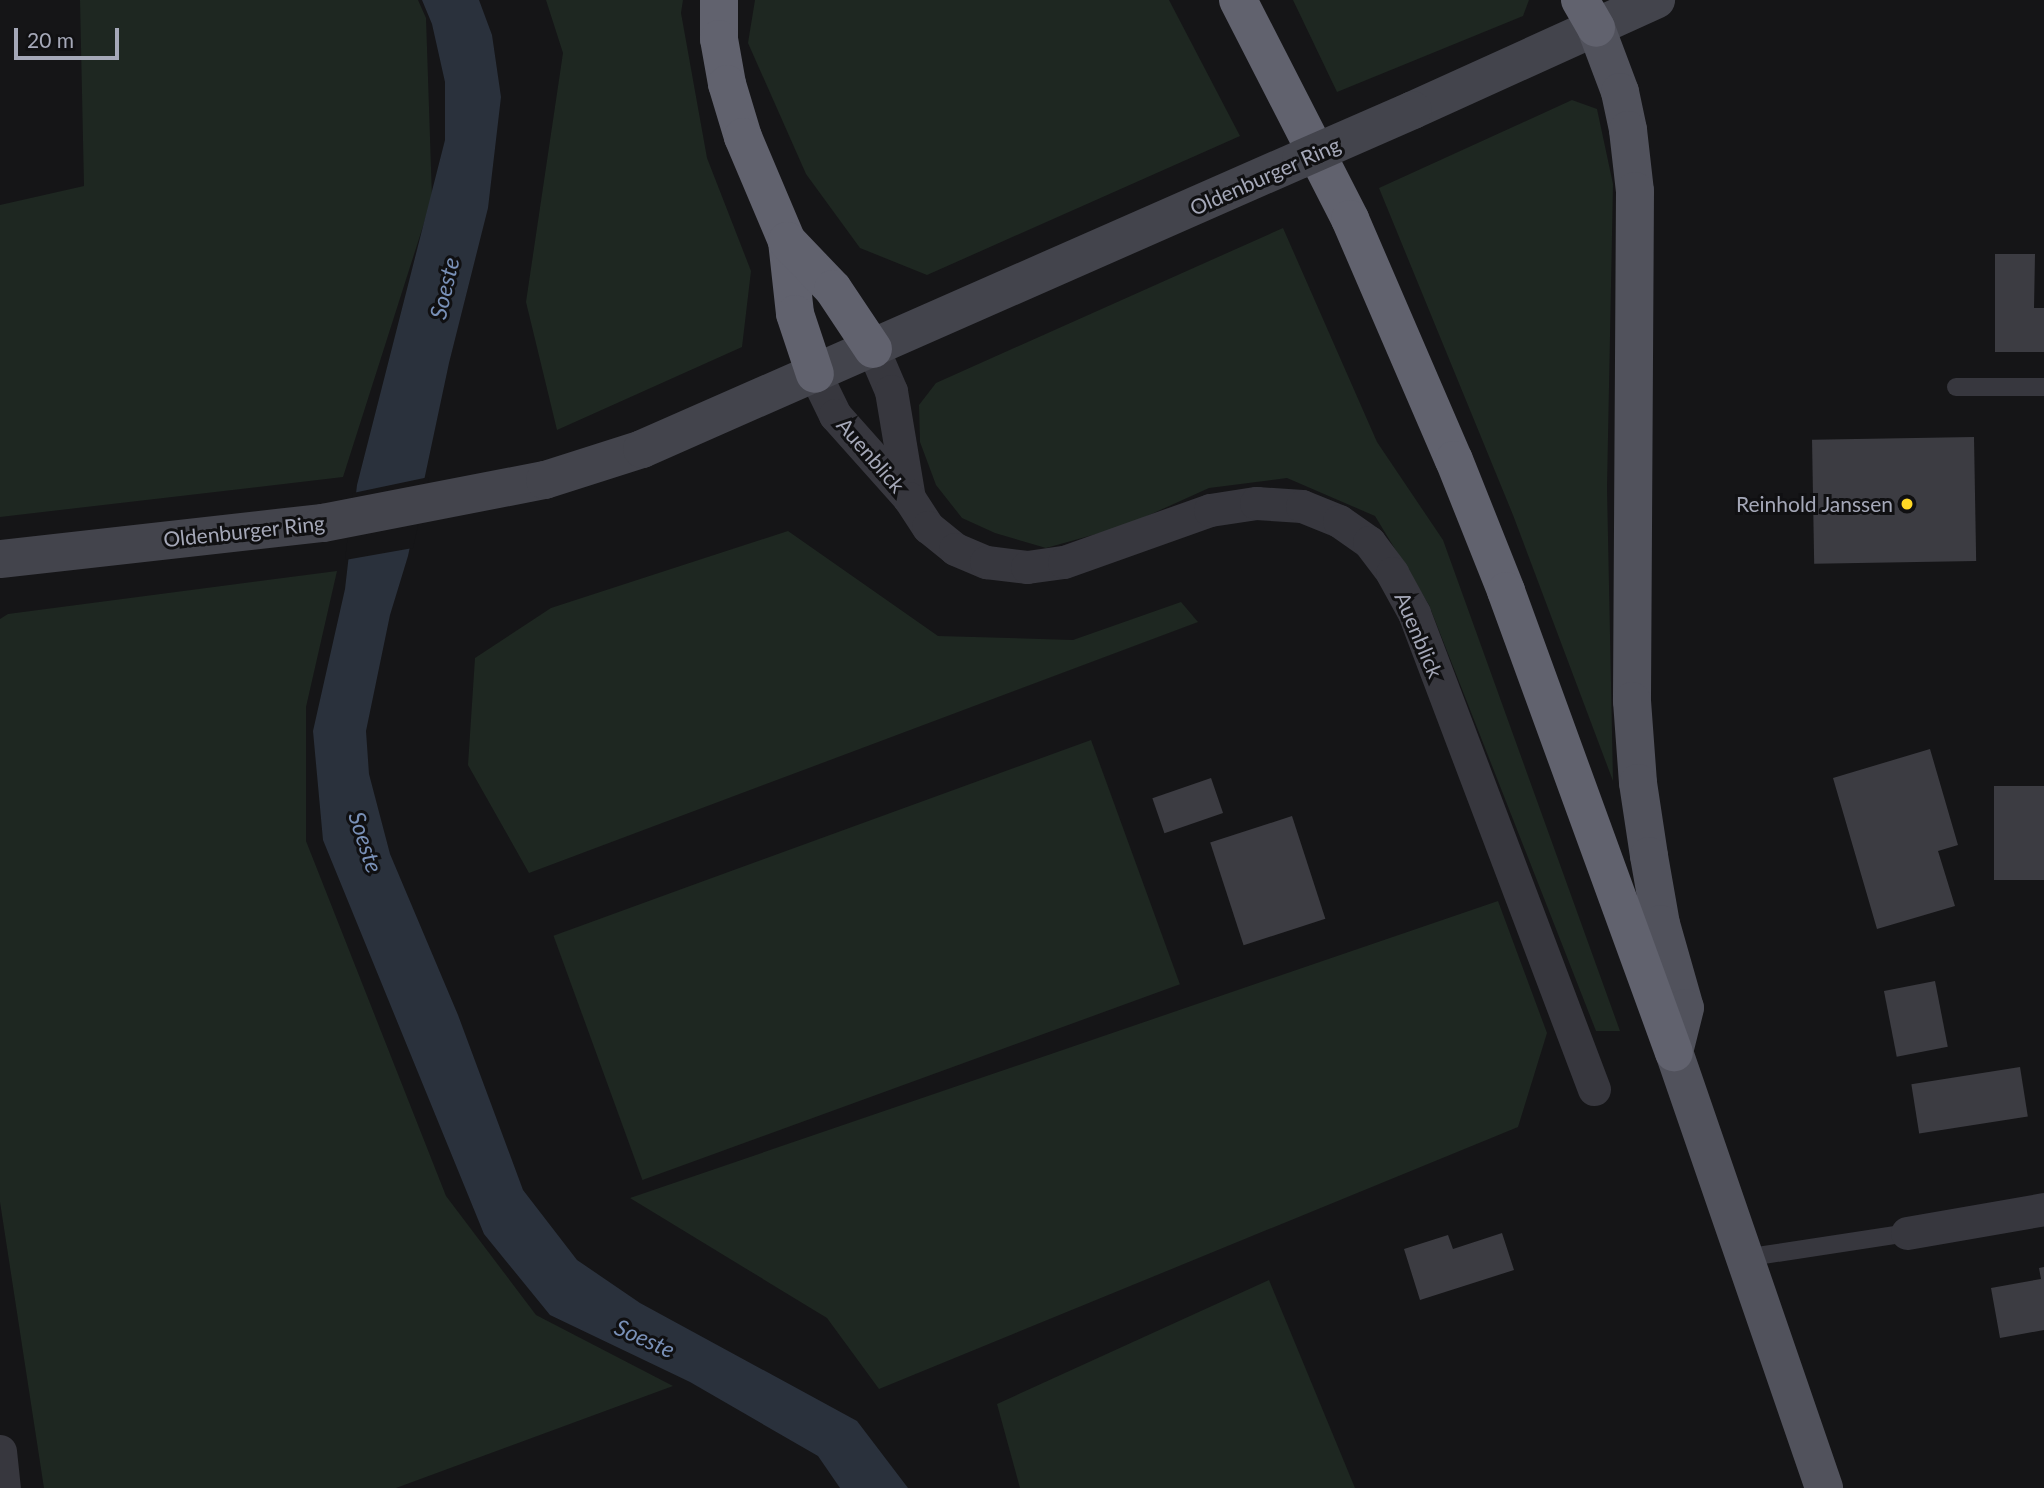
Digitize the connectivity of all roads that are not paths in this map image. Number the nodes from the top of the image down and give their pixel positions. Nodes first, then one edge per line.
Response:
1 (719, 0) edge
2 (1656, 0) edge
3 (1233, 5) edge
4 (1588, 14) edge
5 (788, 241) junction
6 (873, 349) junction
7 (816, 374) junction
8 (1956, 387) dead end
9 (2044, 387) edge
10 (909, 498) junction
11 (0, 559) edge
12 (1674, 1052) junction
13 (1594, 1089) dead end
14 (2044, 1209) edge
15 (1907, 1233) joint
16 (1744, 1258) junction
17 (0, 1451) edge
18 (4, 1488) edge
19 (1824, 1488) edge

1 - 5 highway
2 - 4 main road, Oldenburger Ring
3 - 12 highway
4 - 6 main road, Oldenburger Ring, bridge
4 - 12 main road
5 - 6 highway
5 - 7 highway
6 - 7 main road, Oldenburger Ring
6 - 10 street, Auenblick
7 - 10 street, Auenblick
7 - 11 main road, Oldenburger Ring
8 - 9 lane
10 - 13 street, Auenblick
12 - 16 main road
14 - 15 street
15 - 16 lane
16 - 19 main road
17 - 18 street

